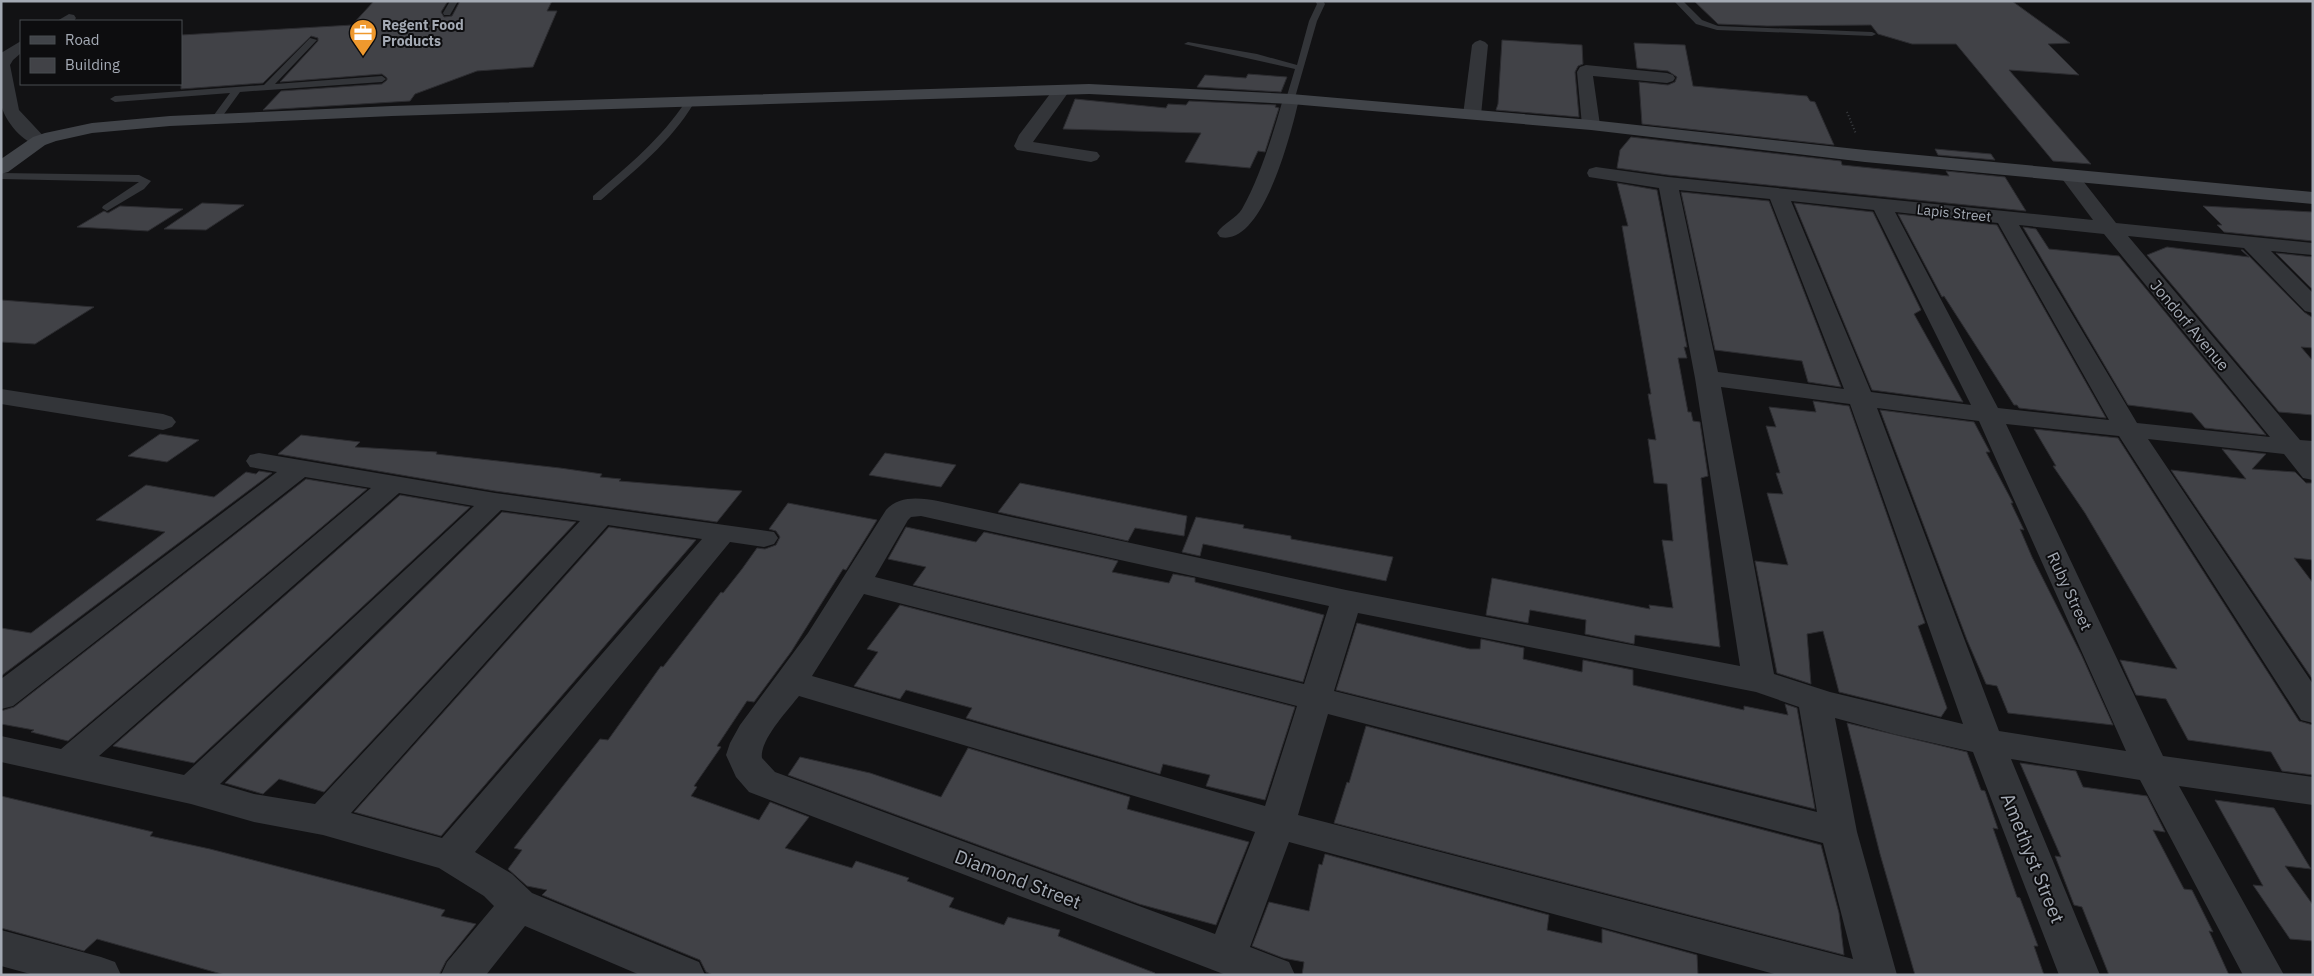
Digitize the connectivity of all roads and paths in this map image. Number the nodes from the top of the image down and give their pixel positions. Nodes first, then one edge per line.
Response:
1 (454, 1) edge
2 (1320, 1) edge
3 (1678, 1) edge
4 (447, 13) dead end
5 (1872, 34) dead end
6 (313, 40) dead end
7 (1188, 44) dead end
8 (1480, 45) dead end
9 (20, 47) edge
10 (1300, 68) junction
11 (1667, 78) dead end
12 (382, 79) dead end
13 (266, 88) junction
14 (237, 90) junction
15 (1062, 90) junction
16 (115, 99) dead end
17 (1291, 99) junction
18 (690, 103) junction
19 (6, 111) edge
20 (1472, 115) junction
21 (216, 119) junction
22 (1591, 125) junction
23 (39, 141) junction
24 (1091, 156) dead end
25 (1, 168) edge
26 (1596, 173) dead end
27 (1, 176) edge
28 (2069, 176) junction
29 (1668, 183) junction
30 (1778, 194) junction
31 (597, 198) dead end
32 (2313, 198) edge
33 (1881, 205) junction
34 (107, 208) dead end
35 (2005, 218) junction
36 (2111, 229) junction
37 (1227, 233) dead end
38 (2250, 242) junction
39 (2313, 249) edge
40 (2313, 306) edge
41 (1707, 378) junction
42 (1, 396) edge
43 (1861, 398) junction
44 (1989, 415) junction
45 (163, 422) dead end
46 (2127, 428) junction
47 (2302, 448) edge
48 (259, 461) dead end
49 (300, 468) junction
50 (2313, 472) edge
51 (394, 483) junction
52 (496, 501) junction
53 (601, 516) junction
54 (722, 534) junction
55 (764, 538) dead end
56 (857, 582) junction
57 (1346, 600) junction
58 (1759, 681) junction
59 (791, 682) junction
60 (1, 697) edge
61 (1314, 699) junction
62 (1815, 701) junction
63 (2313, 711) edge
64 (1986, 741) junction
65 (1, 748) edge
66 (68, 763) junction
67 (2151, 768) junction
68 (191, 790) junction
69 (2313, 791) edge
70 (323, 820) junction
71 (1277, 824) junction
72 (1839, 832) junction
73 (450, 856) junction
74 (518, 905) junction
75 (1, 948) edge
76 (1226, 957) junction
77 (101, 975) edge
78 (461, 975) edge
79 (685, 975) edge
80 (1275, 975) edge
81 (1846, 975) edge
82 (1877, 975) edge
83 (2080, 975) edge
84 (2264, 975) edge

1 - 4 lane
2 - 10 lane
3 - 5 lane
6 - 13 lane
7 - 10 lane
8 - 20 street
9 - 19 street
10 - 17 lane
11 - 22 street
12 - 13 lane
13 - 14 lane
14 - 16 lane
14 - 21 lane
15 - 17 street
15 - 18 street
15 - 24 street
17 - 20 street
17 - 37 street
18 - 21 street
18 - 31 lane
19 - 23 street
20 - 22 street
21 - 23 street
22 - 28 street
23 - 25 street
26 - 29 street, Lapis Street
27 - 34 lane
28 - 32 street
28 - 36 street, Jondorf Avenue
29 - 30 street, Lapis Street
29 - 41 street
30 - 33 street, Lapis Street
30 - 43 street, Amethyst Street
33 - 35 street, Lapis Street
33 - 44 street, Ruby Street
35 - 36 street, Lapis Street
35 - 46 street
36 - 38 street, Lapis Street
36 - 47 street, Jondorf Avenue
38 - 39 street, Lapis Street
38 - 40 street
41 - 43 street
41 - 58 street
42 - 45 street
43 - 44 street
43 - 64 street, Amethyst Street
44 - 46 street
44 - 67 street, Ruby Street
46 - 47 street
46 - 63 street
47 - 50 street, Jondorf Avenue
48 - 49 street
49 - 51 street
49 - 60 street
51 - 52 street
51 - 66 street
52 - 53 street
52 - 68 street
53 - 54 street
53 - 70 street
54 - 55 street
54 - 73 street
56 - 57 street
56 - 59 street
56 - 61 street
57 - 58 street
57 - 61 street
58 - 62 street
59 - 71 street
59 - 76 street, Diamond Street
61 - 71 street
61 - 72 street
62 - 64 street
62 - 72 street
64 - 67 street
64 - 83 street, Amethyst Street
65 - 66 street
66 - 68 street
67 - 69 street
67 - 84 street, Ruby Street
68 - 70 street
70 - 73 street
71 - 76 street
71 - 81 street
72 - 82 street
73 - 74 street
74 - 78 street
74 - 79 street
75 - 77 street
76 - 80 street, Diamond Street

